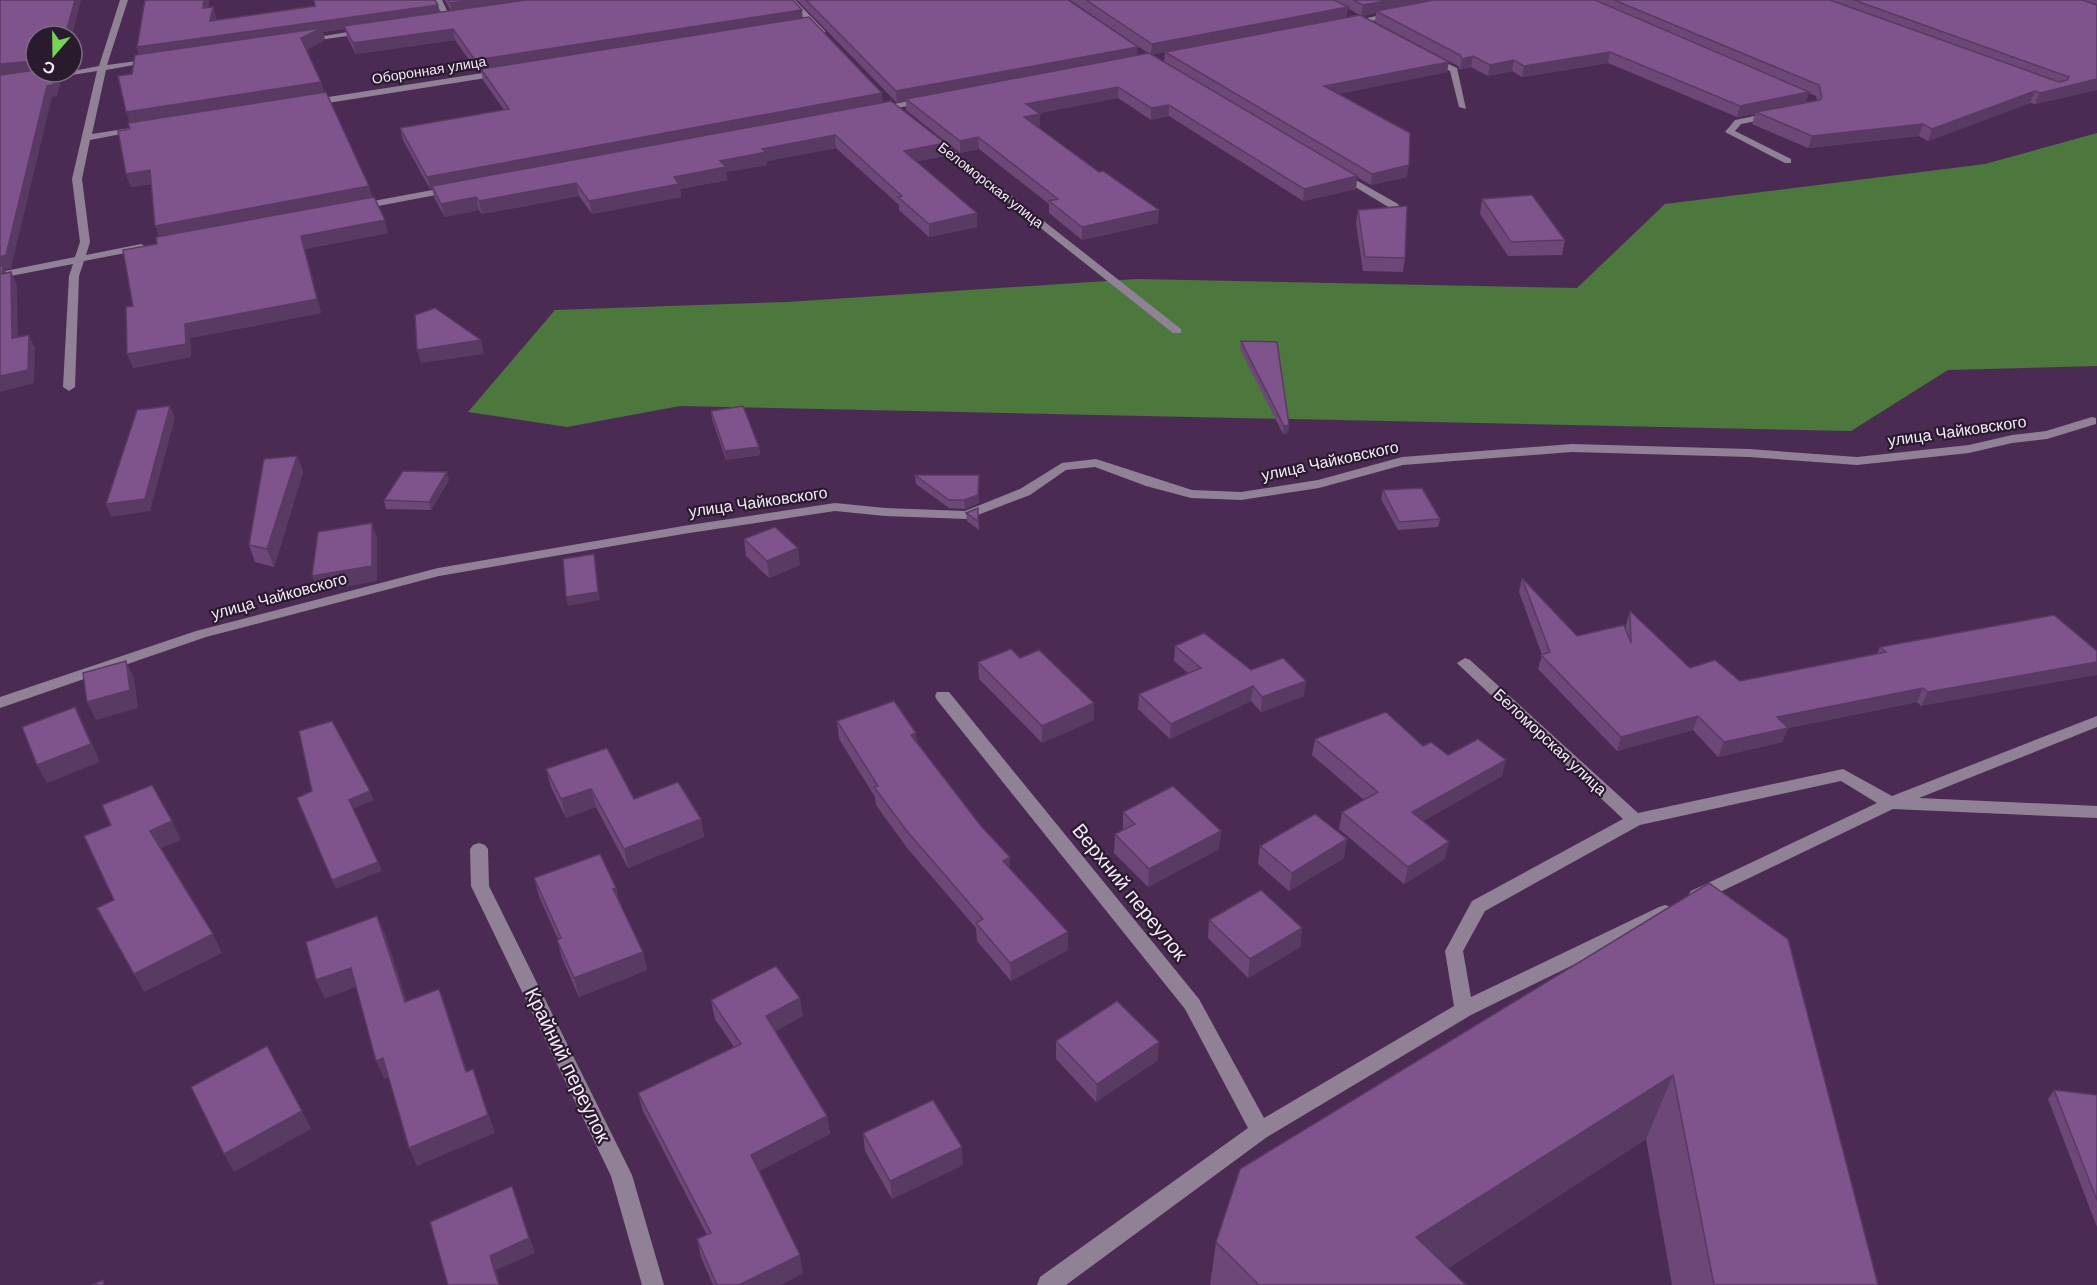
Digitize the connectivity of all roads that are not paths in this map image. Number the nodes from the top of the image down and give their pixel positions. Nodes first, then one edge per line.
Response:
1 (123, 0) edge
2 (438, 0) edge
3 (791, 0) edge
4 (1403, 13) edge
5 (1350, 16) edge
6 (461, 18) edge
7 (449, 20) junction
8 (438, 21) edge
9 (1360, 21) junction
10 (813, 23) junction
11 (801, 25) edge
12 (1336, 25) edge
13 (1370, 26) edge
14 (380, 29) edge
15 (299, 40) edge
16 (829, 40) edge
17 (1422, 54) edge
18 (160, 60) edge
19 (102, 68) junction
20 (84, 70) edge
21 (508, 72) edge
22 (884, 98) edge
23 (939, 98) edge
24 (297, 105) edge
25 (892, 106) junction
26 (1463, 107) dead end
27 (869, 111) edge
28 (902, 114) edge
29 (1780, 114) edge
30 (920, 128) edge
31 (145, 129) edge
32 (86, 138) junction
33 (1788, 161) dead end
34 (1333, 169) edge
35 (469, 186) edge
36 (1394, 206) edge
37 (351, 208) edge
38 (151, 245) edge
39 (81, 259) junction
40 (0, 275) edge
41 (1177, 331) dead end
42 (69, 387) dead end
43 (2092, 421) dead end
44 (1465, 663) dead end
45 (943, 696) dead end
46 (0, 703) edge
47 (2097, 721) edge
48 (1891, 803) junction
49 (2097, 812) edge
50 (1635, 820) junction
51 (479, 849) dead end
52 (1464, 1009) junction
53 (1260, 1131) junction
54 (653, 1285) edge
55 (1048, 1285) edge

1 - 19 street
2 - 7 street
3 - 10 street
4 - 9 street
5 - 9 street
6 - 7 street
7 - 8 street
9 - 12 street
9 - 13 street
10 - 11 street
10 - 16 street
14 - 15 street
17 - 26 street
18 - 19 street
19 - 20 street
19 - 32 street
21 - 24 street, Оборонная улица
22 - 25 street
23 - 25 street
25 - 27 street
25 - 28 street
29 - 33 street
30 - 41 street, Беломорская улица
31 - 32 street
32 - 39 street
34 - 36 street
35 - 37 street
38 - 39 street
39 - 40 street
39 - 42 street
43 - 46 street, улица Чайковского
44 - 50 street, Беломорская улица
45 - 53 street, Верхний переулок
47 - 48 street
48 - 49 street
48 - 50 street
48 - 52 street
50 - 52 street
51 - 54 street, Крайний переулок
52 - 53 street
53 - 55 street

